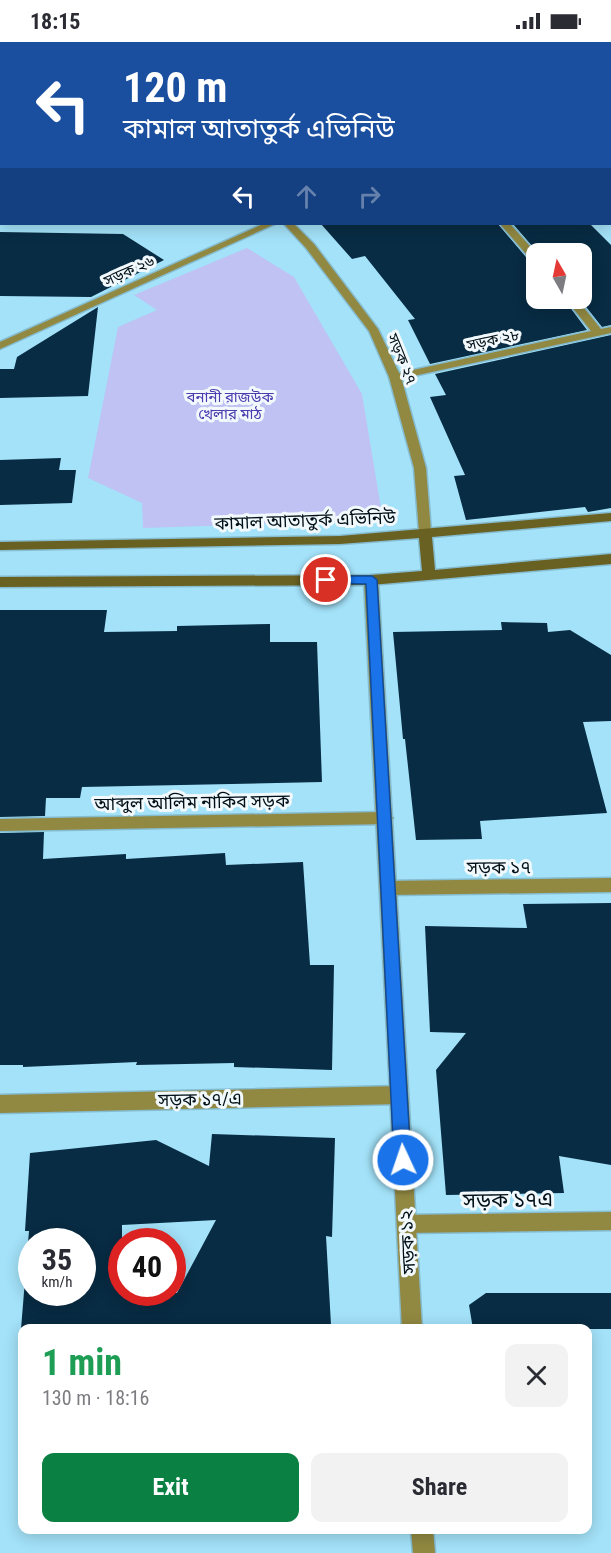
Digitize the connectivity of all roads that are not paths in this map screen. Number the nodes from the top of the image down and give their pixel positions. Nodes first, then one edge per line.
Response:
1 (268, 225) edge
2 (290, 225) edge
3 (506, 225) edge
4 (526, 248) edge
5 (579, 309) edge
6 (611, 330) edge
7 (598, 332) junction
8 (0, 346) edge
9 (395, 376) junction
10 (611, 517) edge
11 (425, 532) junction
12 (0, 546) edge
13 (611, 559) edge
14 (429, 575) junction
15 (372, 580) junction
16 (0, 582) edge
17 (384, 818) junction
18 (0, 825) edge
19 (611, 885) edge
20 (388, 888) junction
21 (399, 1095) junction
22 (0, 1104) edge
23 (611, 1221) edge
24 (406, 1224) junction
25 (412, 1324) edge
26 (422, 1534) edge
27 (424, 1553) edge

1 - 8 street, সড়ক ২৬
2 - 9 street, সড়ক ২৭
3 - 4 street
5 - 7 street
6 - 7 street, সড়ক ২৮
7 - 9 street, সড়ক ২৮
9 - 11 street, সড়ক ২৭
10 - 11 main road, কামাল আতাতুর্ক এভিনিউ
11 - 12 main road, কামাল আতাতুর্ক এভিনিউ
11 - 14 main road
13 - 14 main road
14 - 15 main road
15 - 16 main road
15 - 17 street, সড়ক ১২
17 - 18 street, আব্দুল আলিম নাকিব সড়ক
17 - 20 street, সড়ক ১২
19 - 20 street, সড়ক ১৭
20 - 21 street, সড়ক ১২
21 - 22 street, সড়ক ১৭/এ
21 - 24 street, সড়ক ১২
23 - 24 street, সড়ক ১৭এ
24 - 25 street, সড়ক ১২
26 - 27 street

